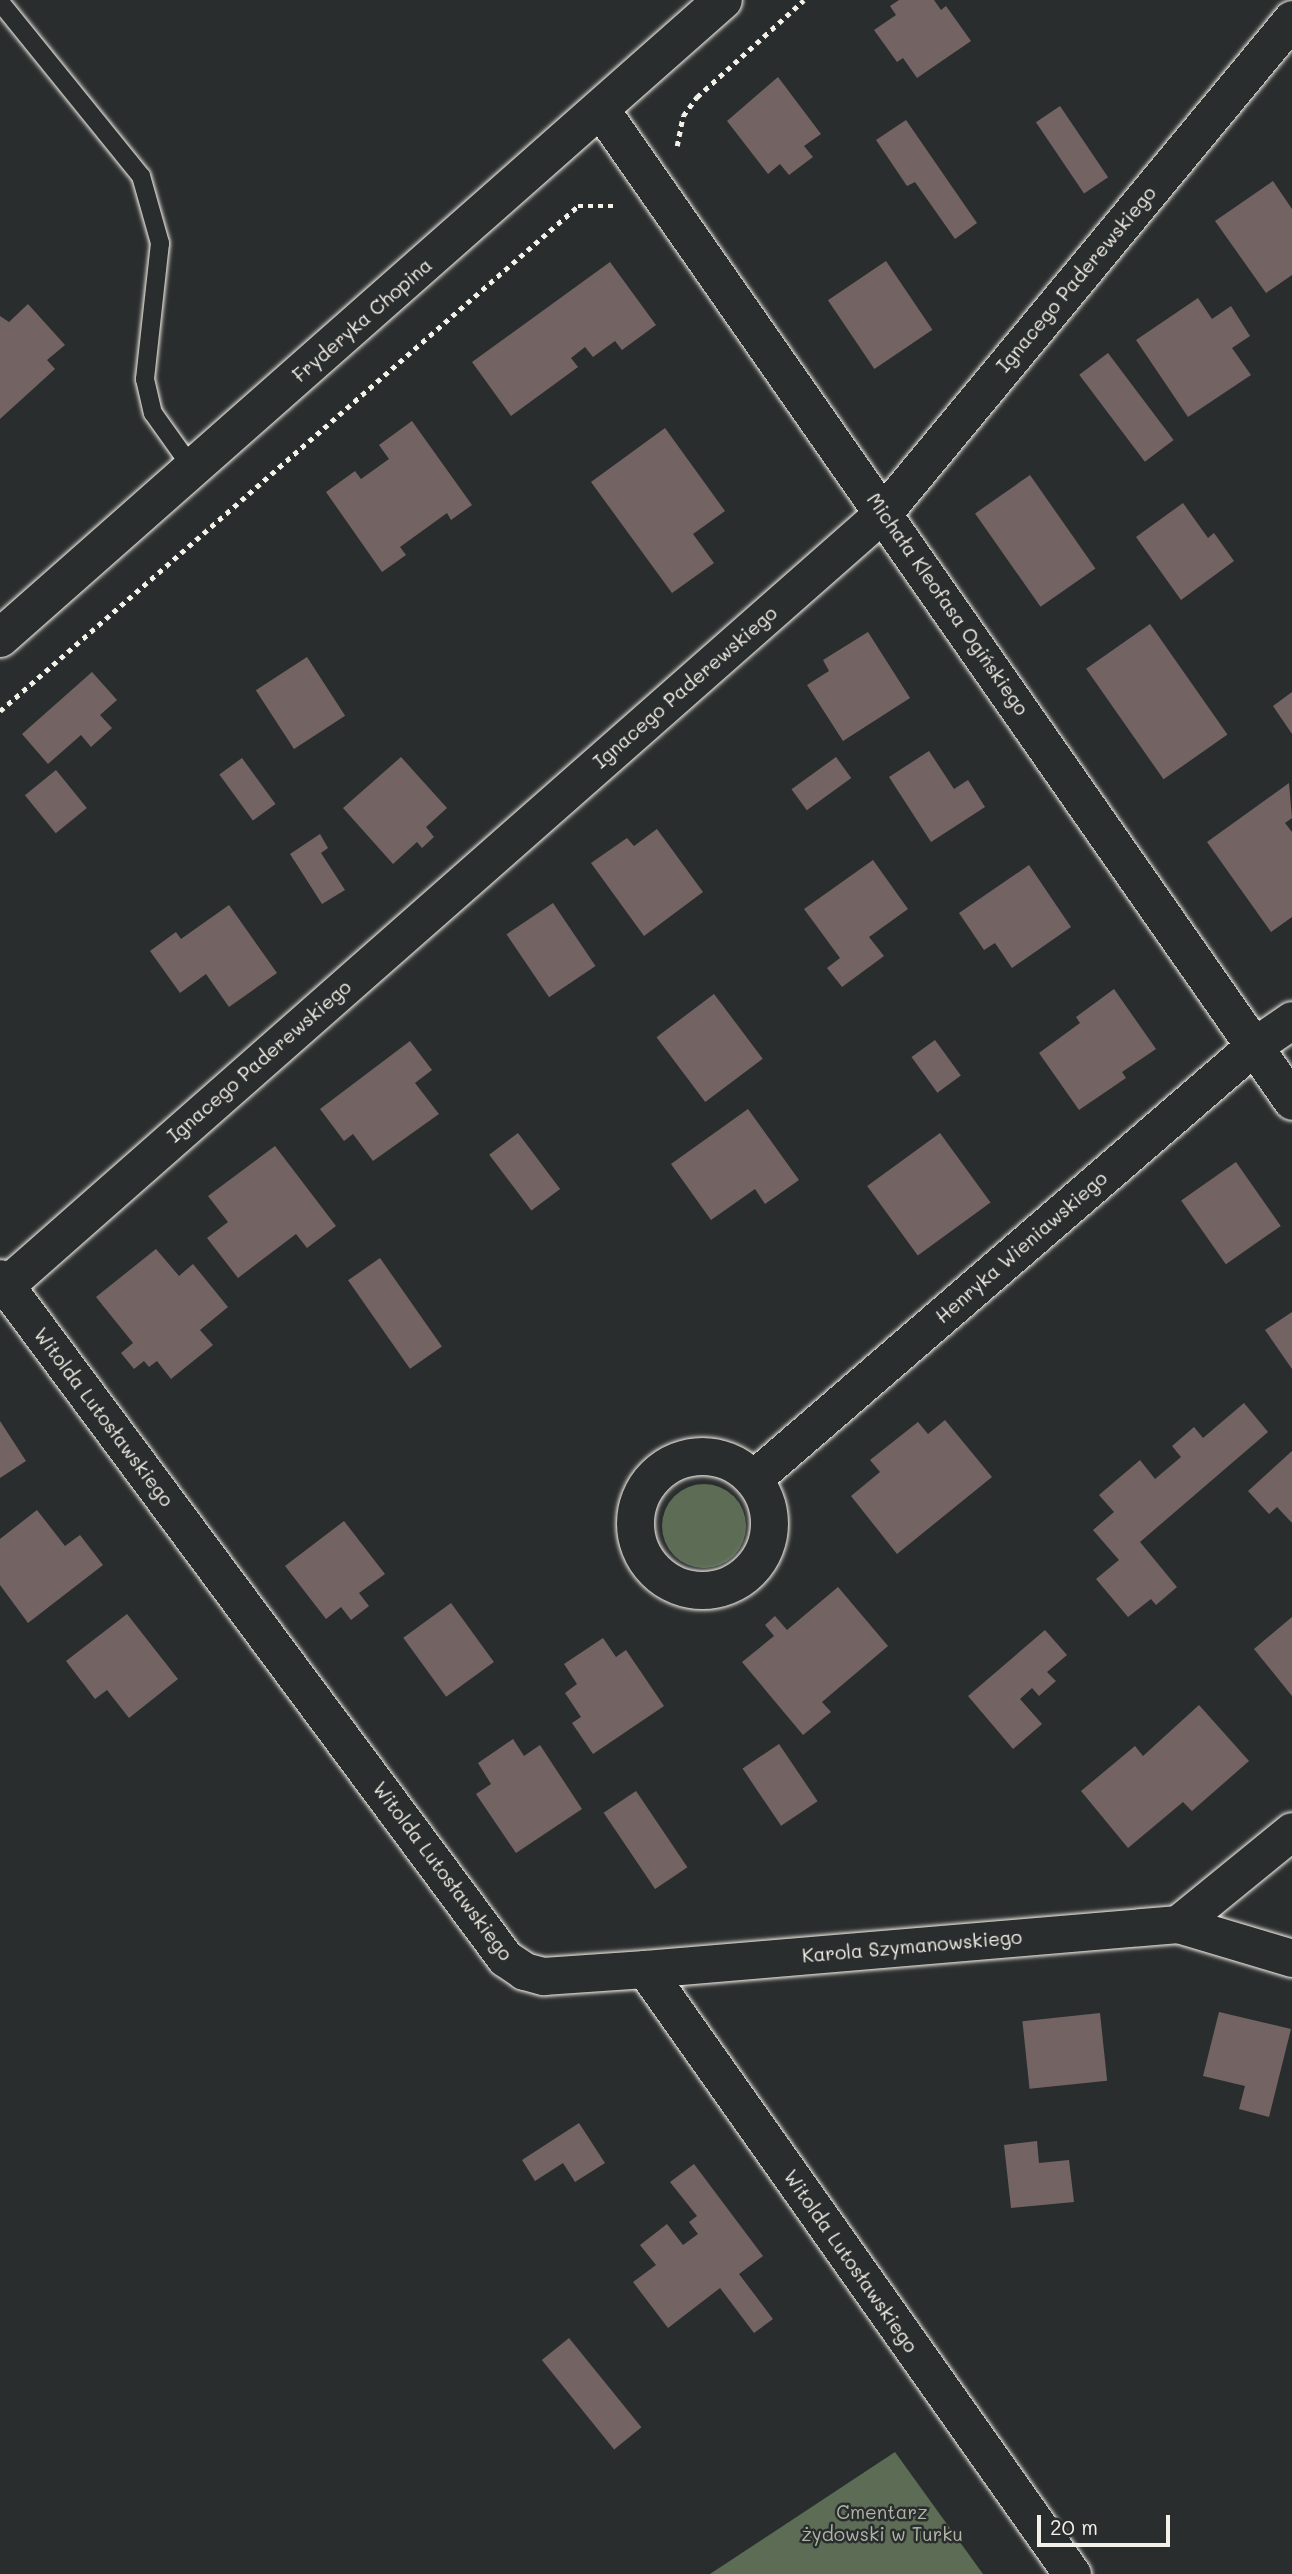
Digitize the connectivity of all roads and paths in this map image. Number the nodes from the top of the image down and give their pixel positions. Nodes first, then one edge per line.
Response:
1 (723, 0) edge
2 (804, 0) edge
3 (0, 2) edge
4 (1292, 19) edge
5 (601, 110) junction
6 (658, 188) junction
7 (192, 469) junction
8 (884, 512) junction
9 (0, 638) edge
10 (0, 711) edge
11 (1292, 1020) edge
12 (1254, 1046) junction
13 (1292, 1101) edge
14 (3, 1282) edge
15 (754, 1479) dead end
16 (1292, 1831) edge
17 (1178, 1924) junction
18 (1292, 1958) edge
19 (645, 1969) junction
20 (1072, 2574) edge

1 - 5 street, Fryderyka Chopina
2 - 6 path
3 - 7 lane
4 - 8 street, Ignacego Paderewskiego
5 - 6 street, Michała Kleofasa Ogińskiego
5 - 7 street, Fryderyka Chopina
6 - 8 street, Michała Kleofasa Ogińskiego
6 - 10 path
7 - 9 street, Fryderyka Chopina
8 - 12 street, Michała Kleofasa Ogińskiego
8 - 14 street, Ignacego Paderewskiego
11 - 12 street, Henryka Wieniawskiego
12 - 13 street, Michała Kleofasa Ogińskiego
12 - 15 street, Henryka Wieniawskiego
14 - 19 street, Witolda Lutosławskiego
16 - 17 street
17 - 18 street, Karola Szymanowskiego
17 - 19 street, Karola Szymanowskiego
19 - 20 street, Witolda Lutosławskiego

